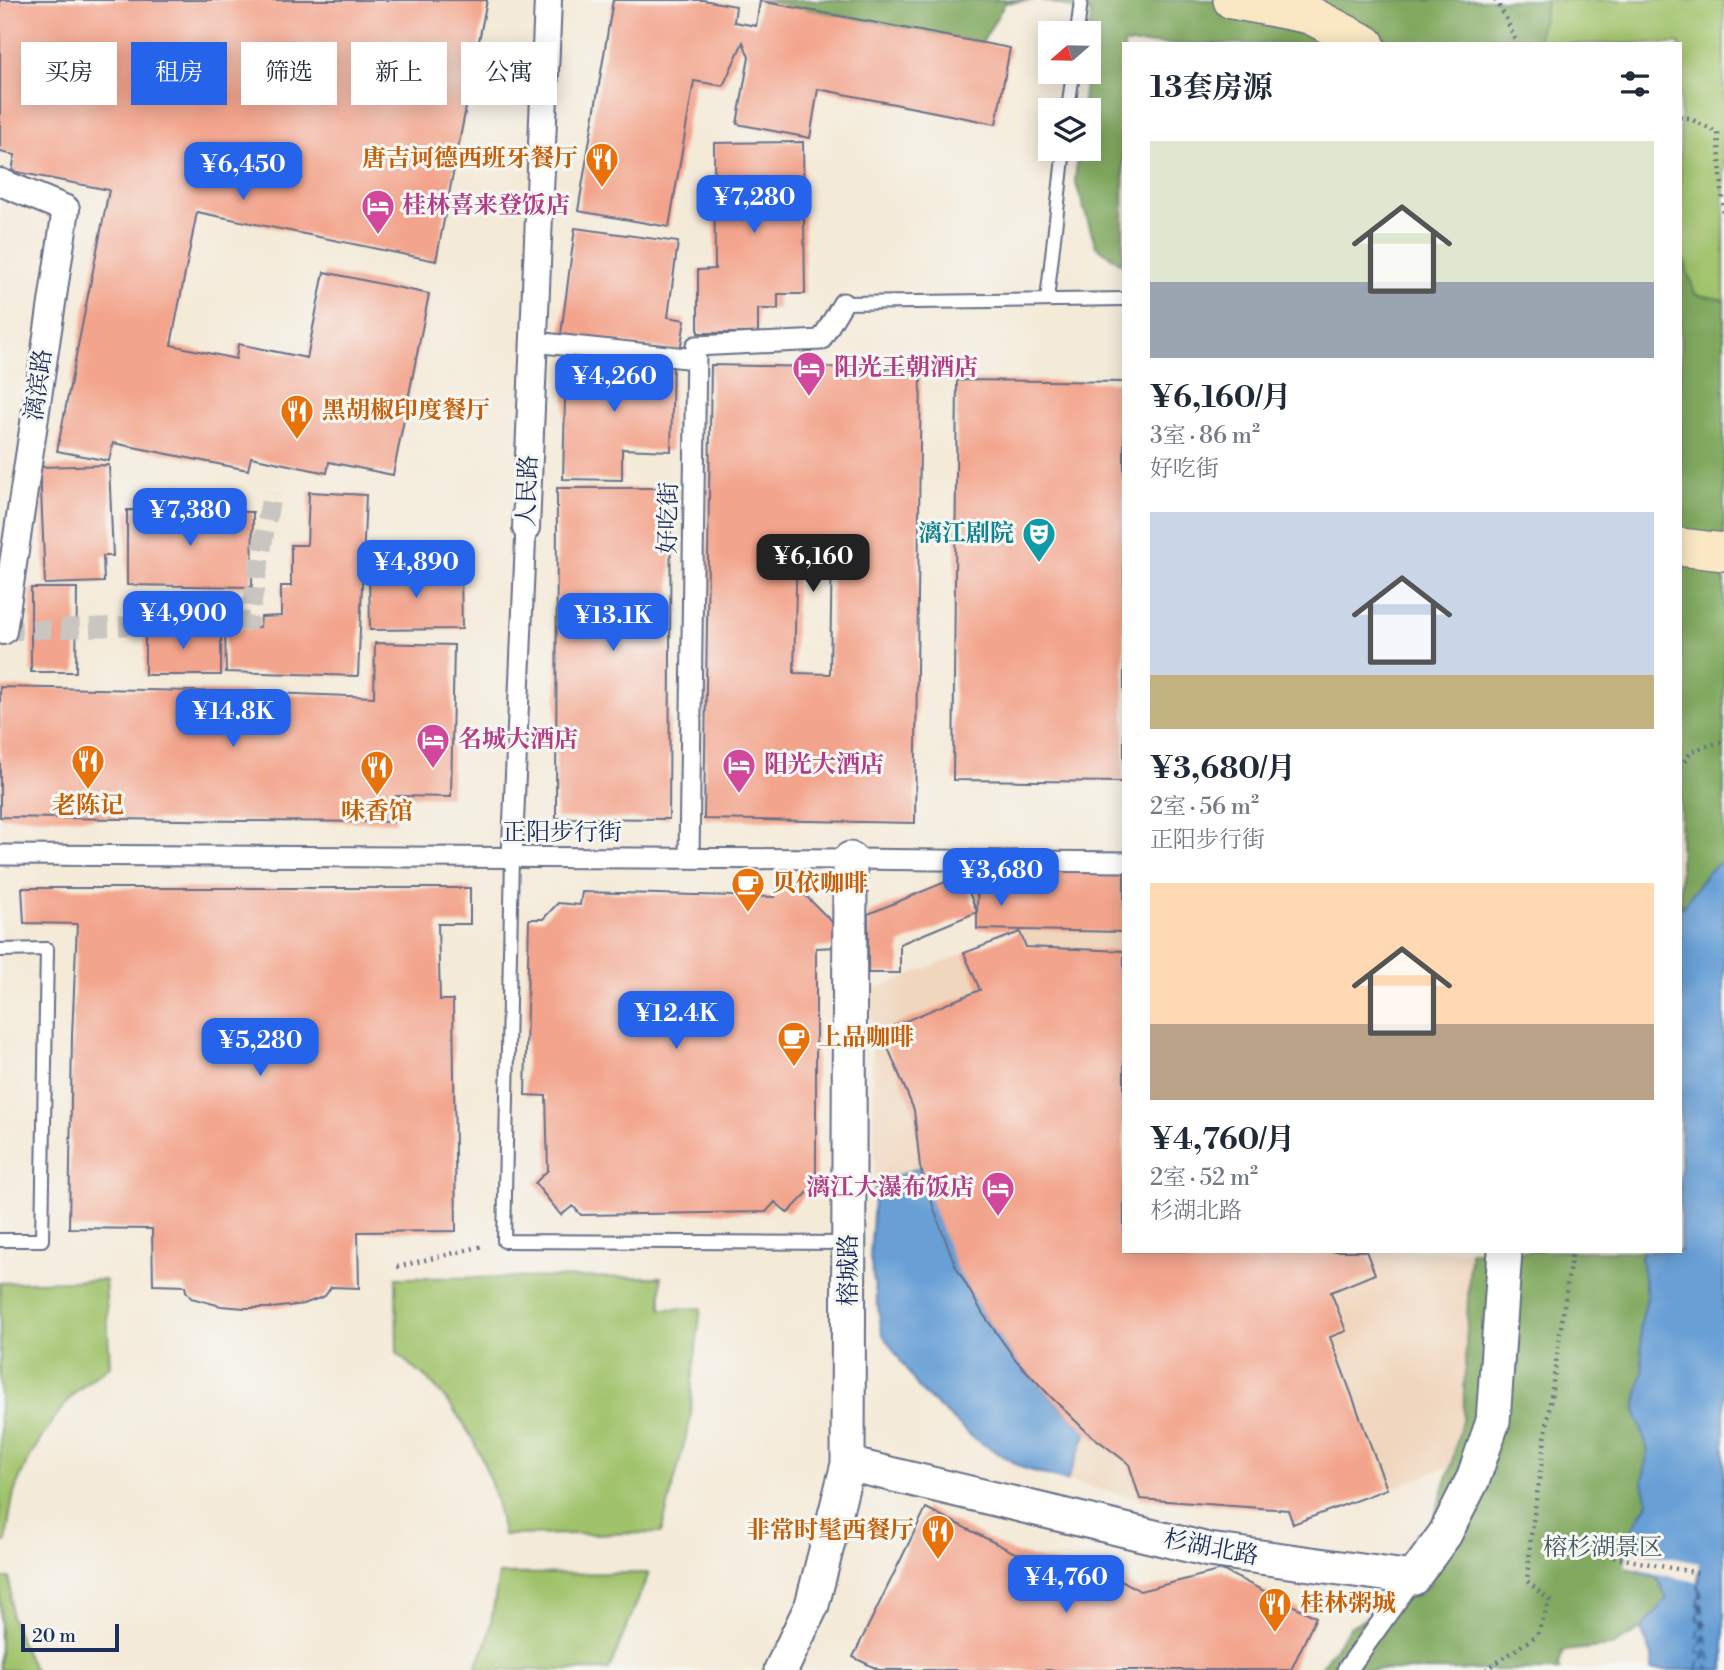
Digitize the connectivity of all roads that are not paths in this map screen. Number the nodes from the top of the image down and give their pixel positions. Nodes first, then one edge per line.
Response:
1 (548, 0) edge
2 (1081, 0) edge
3 (1232, 0) edge
4 (1078, 21) edge
5 (1362, 42) edge
6 (1063, 161) edge
7 (0, 182) edge
8 (1122, 299) edge
9 (1046, 300) junction
10 (843, 303) joint
11 (534, 342) junction
12 (696, 359) junction
13 (526, 528) joint
14 (1682, 547) edge
15 (1724, 552) edge
16 (1, 631) edge
17 (0, 855) edge
18 (512, 857) junction
19 (689, 858) junction
20 (850, 859) junction
21 (1122, 862) edge
22 (0, 950) edge
23 (0, 1240) edge
24 (849, 1242) junction
25 (1505, 1253) edge
26 (848, 1464) junction
27 (1413, 1578) junction
28 (781, 1670) edge
29 (1347, 1670) edge

1 - 11 street, 人民路
2 - 4 lane
3 - 5 main road
6 - 9 lane
7 - 16 street, 漓滨路
8 - 9 lane
9 - 10 lane
10 - 12 street
11 - 12 street
11 - 13 street, 人民路
12 - 19 street, 好吃街
13 - 18 street, 人民路
14 - 15 main road
17 - 18 street, 正阳步行街
18 - 19 street, 正阳步行街
18 - 24 lane
19 - 20 street, 正阳步行街
20 - 21 street, 正阳步行街
20 - 24 street, 榕城路
22 - 23 lane
24 - 26 street, 榕城路
25 - 27 street
26 - 27 street, 杉湖北路
26 - 28 street, 榕城路
27 - 29 street

